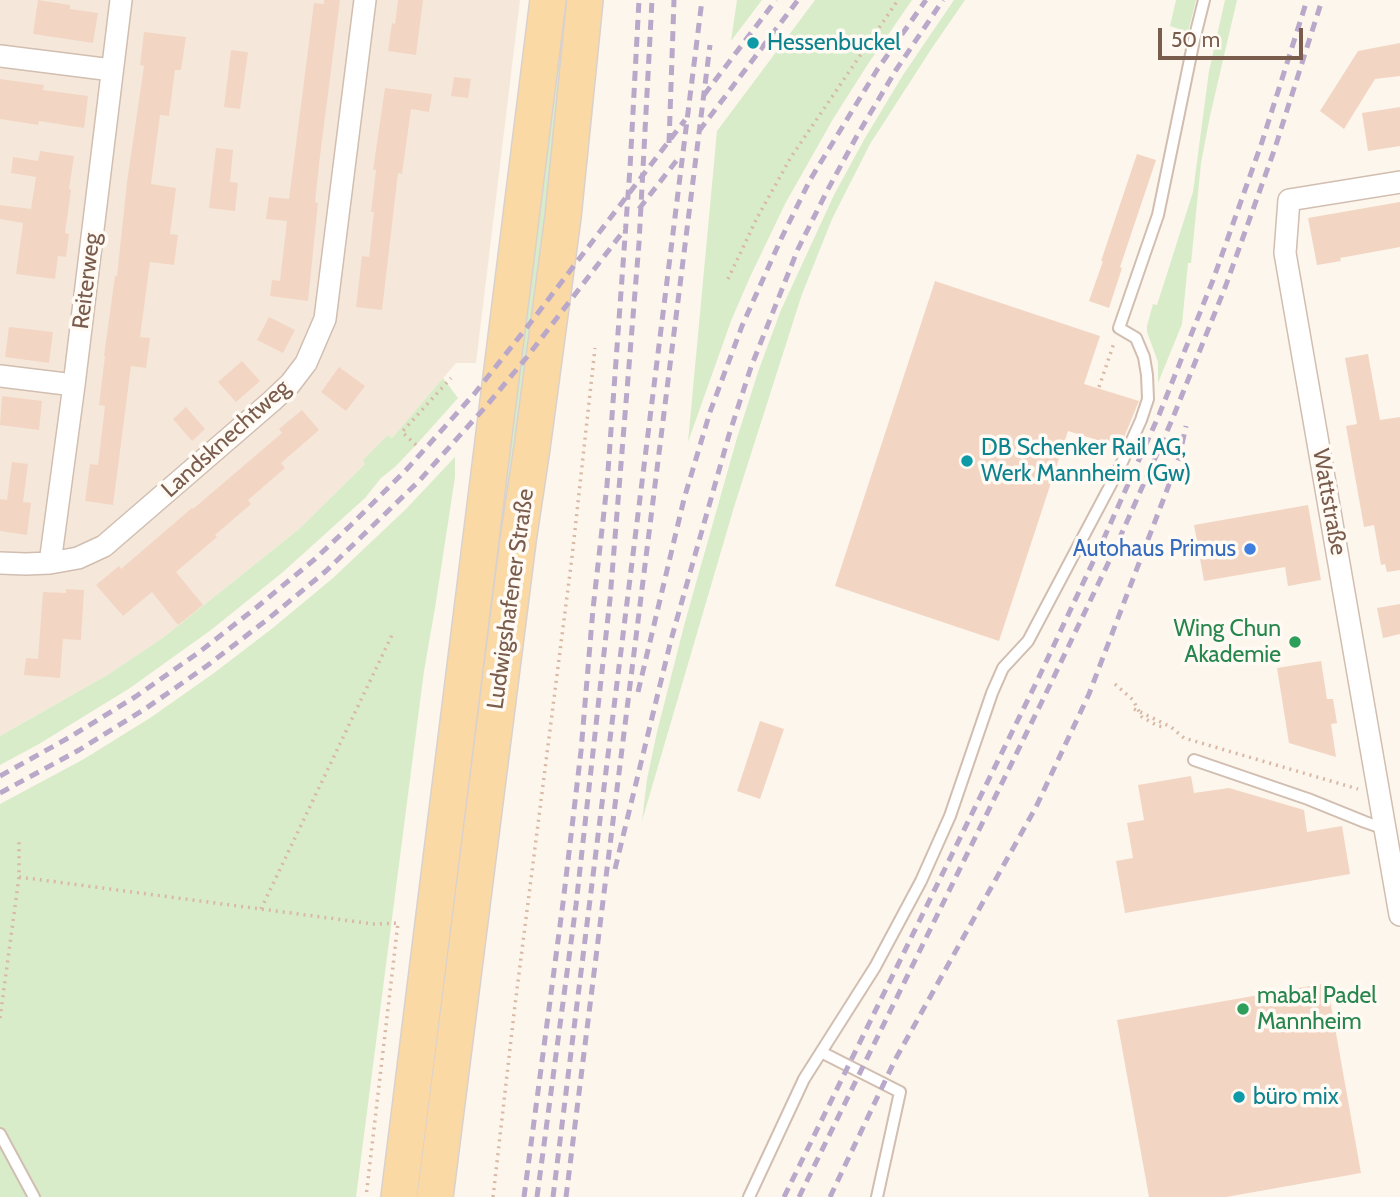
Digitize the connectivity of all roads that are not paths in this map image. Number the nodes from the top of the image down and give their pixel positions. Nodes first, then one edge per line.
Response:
1 (121, 0) edge
2 (365, 0) edge
3 (548, 0) edge
4 (585, 0) edge
5 (1204, 0) edge
6 (0, 56) edge
7 (112, 70) junction
8 (1400, 182) edge
9 (0, 376) edge
10 (74, 385) junction
11 (0, 563) edge
12 (50, 563) junction
13 (1194, 760) dead end
14 (1390, 799) edge
15 (1385, 829) junction
16 (1400, 915) edge
17 (821, 1052) junction
18 (0, 1133) edge
19 (34, 1197) edge
20 (399, 1197) edge
21 (435, 1197) edge
22 (749, 1197) edge
23 (877, 1197) edge

1 - 7 street, Reiterweg
2 - 12 street, Landsknechtweg
3 - 20 main road, Ludwigshafener Straße
4 - 21 main road, Ludwigshafener Straße
5 - 17 lane
6 - 7 street
7 - 10 street, Reiterweg
8 - 14 street, Wattstraße
9 - 10 street
10 - 12 street, Reiterweg
11 - 12 street, Landsknechtweg
13 - 15 lane
14 - 15 street, Wattstraße
15 - 16 street, Wattstraße
17 - 22 lane
17 - 23 lane
18 - 19 lane

